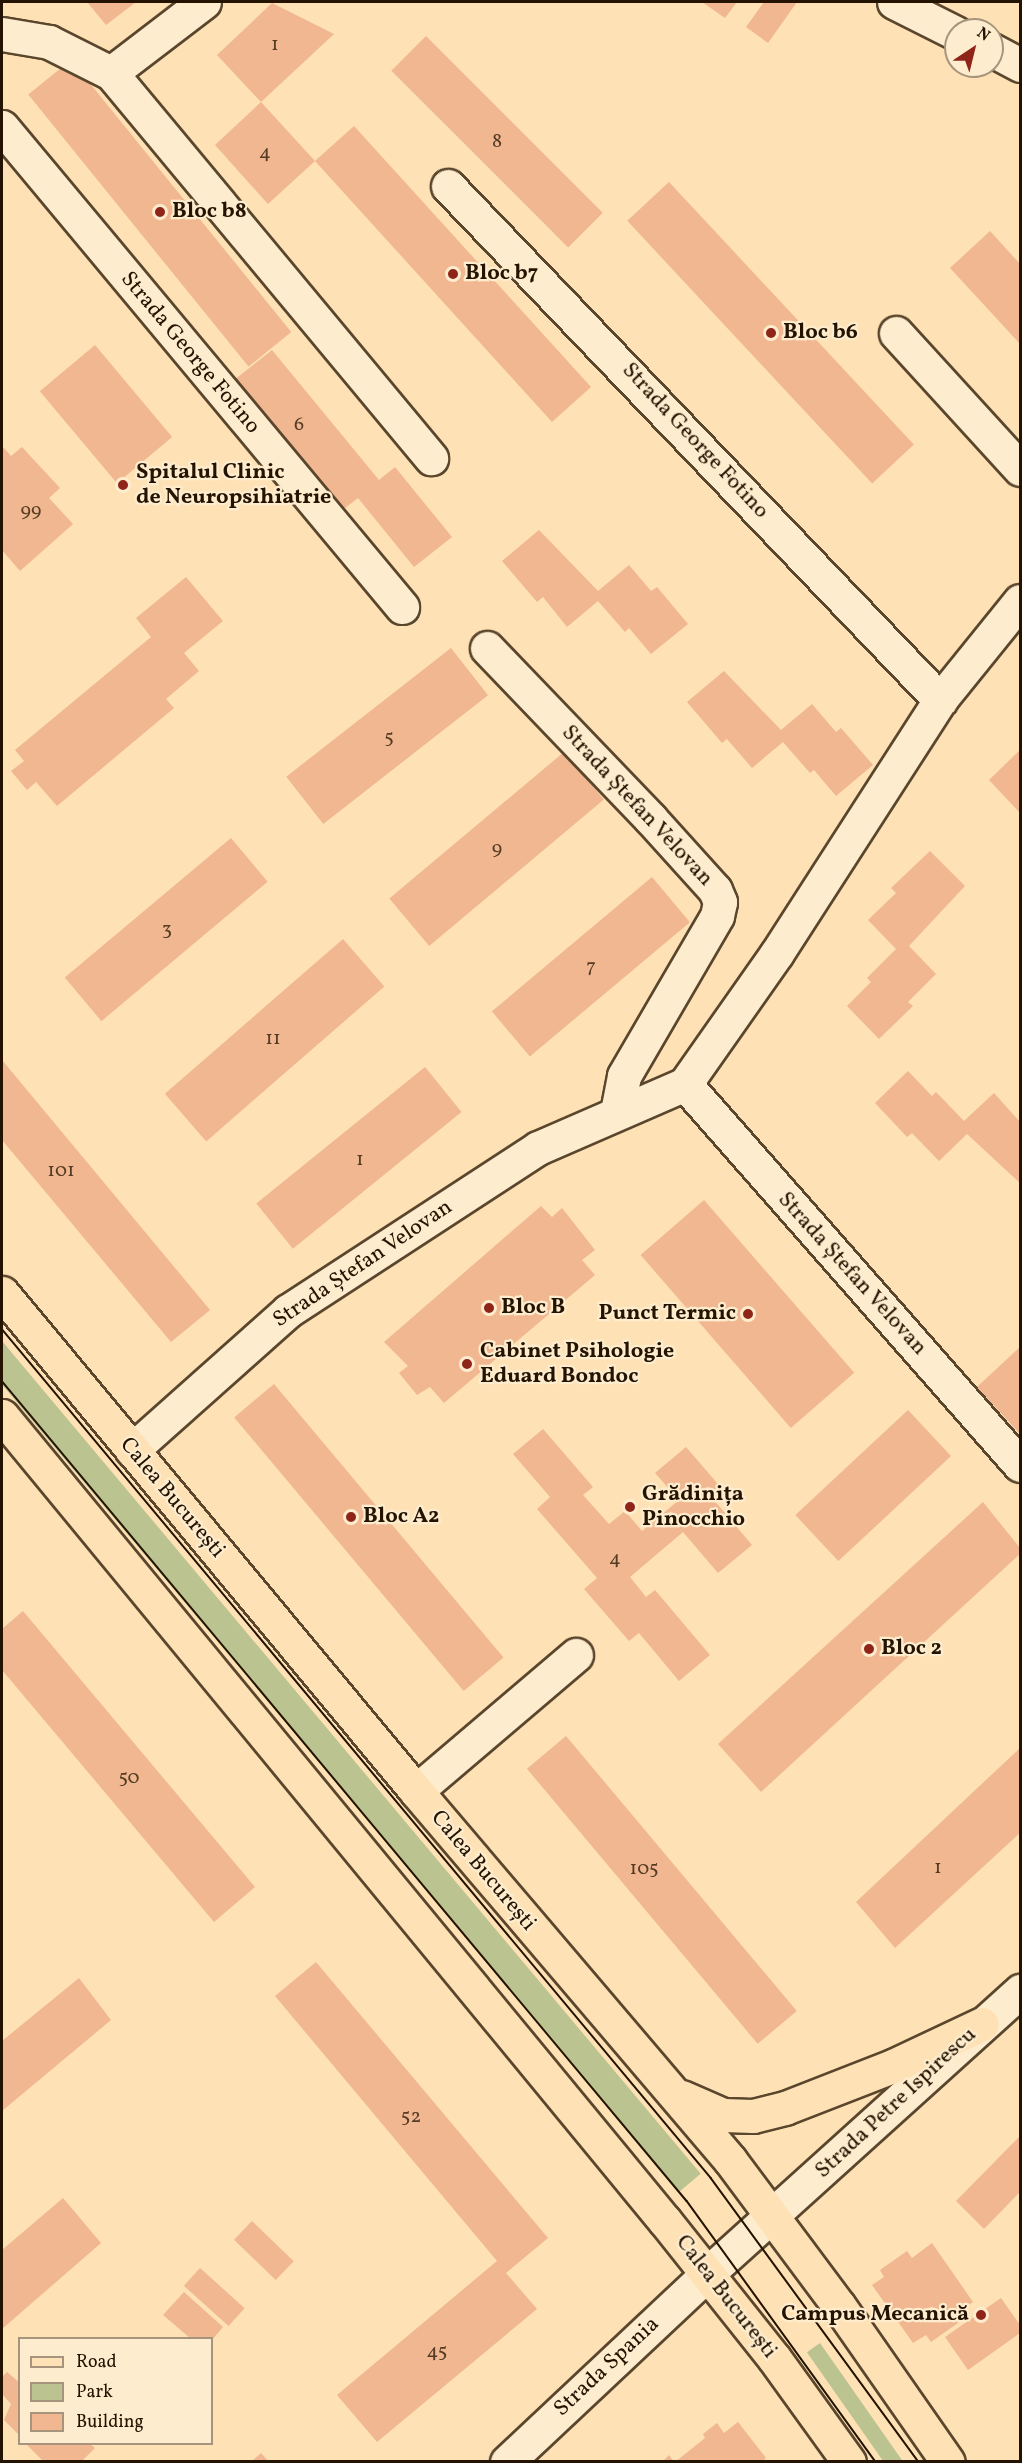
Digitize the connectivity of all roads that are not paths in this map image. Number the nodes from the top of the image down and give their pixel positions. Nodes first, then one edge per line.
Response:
1 (204, 2) edge
2 (894, 2) edge
3 (944, 27) edge
4 (2, 34) edge
5 (1004, 57) edge
6 (1020, 65) edge
7 (111, 73) junction
8 (2, 127) edge
9 (448, 186) dead end
10 (896, 333) dead end
11 (431, 458) dead end
12 (1020, 469) edge
13 (1020, 601) edge
14 (402, 607) dead end
15 (487, 648) dead end
16 (940, 700) junction
17 (685, 1084) junction
18 (617, 1111) junction
19 (2, 1293) edge
20 (2, 1416) edge
21 (132, 1449) junction
22 (1020, 1465) edge
23 (576, 1655) dead end
24 (416, 1791) junction
25 (1020, 1991) edge
26 (982, 2024) junction
27 (676, 2094) junction
28 (773, 2215) junction
29 (708, 2273) junction
30 (507, 2462) edge
31 (849, 2462) edge
32 (948, 2462) edge

1 - 7 street
2 - 3 street
4 - 7 street
5 - 6 street
7 - 11 street
8 - 14 street, Strada George Fotino
9 - 16 street, Strada George Fotino
10 - 12 street
13 - 16 street
15 - 18 street, Strada Ștefan Velovan
16 - 17 street
17 - 18 street, Strada Ștefan Velovan
17 - 22 street, Strada Ștefan Velovan
18 - 21 street, Strada Ștefan Velovan
19 - 21 main road, Calea București
20 - 29 main road, Calea București
21 - 24 main road, Calea București
23 - 24 street
24 - 27 main road, Calea București
25 - 26 street, Strada Petre Ispirescu
26 - 27 main road
26 - 28 street, Strada Petre Ispirescu
27 - 28 main road, Calea București
28 - 29 street, Strada Petre Ispirescu
28 - 32 main road, Calea București
29 - 30 street, Strada Spania
29 - 31 main road, Calea București

